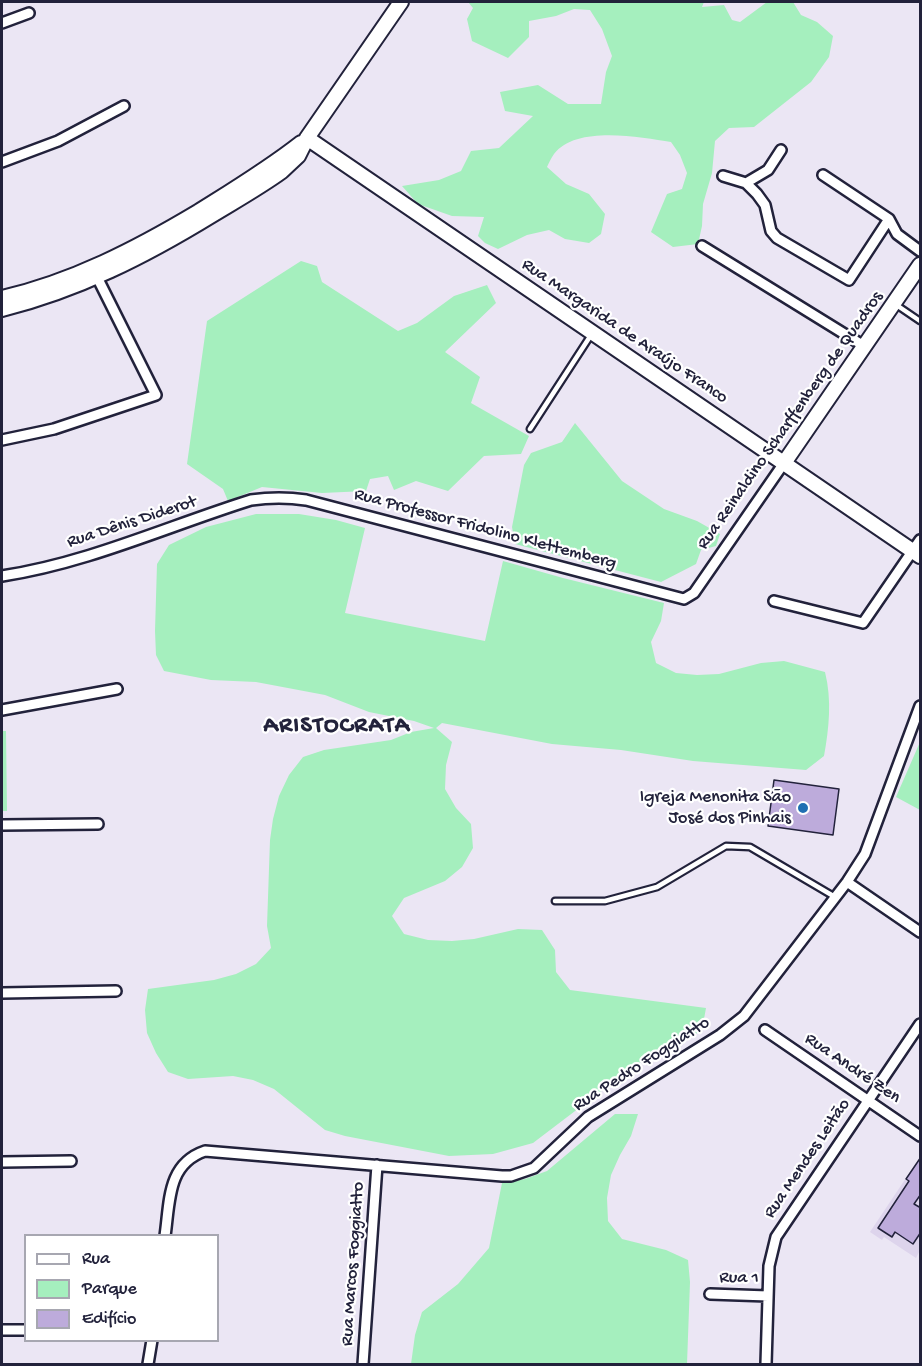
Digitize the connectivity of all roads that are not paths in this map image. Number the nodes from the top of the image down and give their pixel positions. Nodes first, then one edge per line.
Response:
1 (401, 2) edge
2 (29, 13) dead end
3 (2, 23) edge
4 (124, 106) dead end
5 (307, 138) junction
6 (781, 150) dead end
7 (2, 162) edge
8 (823, 175) dead end
9 (723, 176) dead end
10 (746, 183) junction
11 (889, 219) junction
12 (702, 246) dead end
13 (921, 251) edge
14 (921, 265) edge
15 (95, 273) junction
16 (2, 298) edge
17 (894, 303) junction
18 (2, 309) edge
19 (921, 321) edge
20 (593, 333) junction
21 (864, 346) junction
22 (530, 429) dead end
23 (2, 440) edge
24 (784, 463) junction
25 (272, 496) joint
26 (918, 549) edge
27 (2, 576) edge
28 (689, 597) joint
29 (774, 602) dead end
30 (117, 689) dead end
31 (921, 706) edge
32 (2, 710) edge
33 (98, 824) dead end
34 (2, 825) edge
35 (847, 882) junction
36 (835, 897) junction
37 (555, 901) dead end
38 (921, 932) edge
39 (116, 991) dead end
40 (2, 993) edge
41 (921, 1024) edge
42 (765, 1030) dead end
43 (868, 1100) junction
44 (921, 1136) edge
45 (71, 1161) dead end
46 (2, 1162) edge
47 (377, 1165) junction
48 (165, 1234) edge
49 (710, 1294) dead end
50 (768, 1296) junction
51 (2, 1330) edge
52 (24, 1330) edge
53 (152, 1342) edge
54 (148, 1365) edge
55 (363, 1365) edge
56 (766, 1365) edge

1 - 5 main road
2 - 3 street
4 - 7 street
5 - 15 main road
5 - 20 main road, Rua Margarida de Araújo Franco
6 - 10 street
8 - 11 street
9 - 10 street
10 - 11 street
11 - 13 street
12 - 21 street
14 - 17 main road, Rua Reinaldino Scharffenberg de Quadros
15 - 16 main road
15 - 18 main road
15 - 23 street
17 - 19 lane
17 - 21 main road, Rua Reinaldino Scharffenberg de Quadros
20 - 22 lane
20 - 24 main road, Rua Margarida de Araújo Franco
21 - 24 main road, Rua Reinaldino Scharffenberg de Quadros
24 - 26 main road, Rua Margarida de Araújo Franco
24 - 28 street, Rua Reinaldino Scharffenberg de Quadros
25 - 27 street, Rua Dênis Diderot
25 - 28 street, Rua Professor Fridolino Klettemberg
26 - 29 street
30 - 32 street
31 - 35 street, Rua Pedro Foggiatto
33 - 34 street
35 - 36 street, Rua Pedro Foggiatto
35 - 38 street
36 - 37 lane
36 - 47 street, Rua Pedro Foggiatto
39 - 40 street
41 - 43 street, Rua Mendes Leitão
42 - 43 street, Rua André Zen
43 - 44 street, Rua André Zen
43 - 50 street, Rua Mendes Leitão
45 - 46 street
47 - 48 street, Rua Pedro Foggiatto
47 - 55 street, Rua Marcos Foggiatto
49 - 50 street, Rua 1
50 - 56 street, Rua Mendes Leitão
51 - 52 street
53 - 54 street

